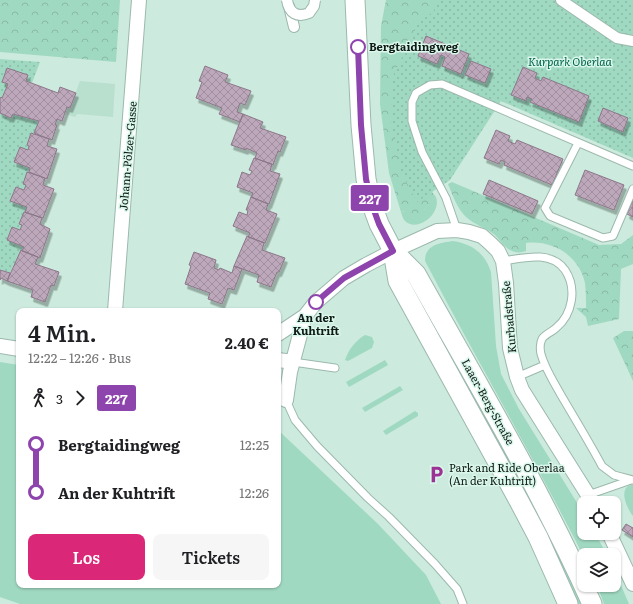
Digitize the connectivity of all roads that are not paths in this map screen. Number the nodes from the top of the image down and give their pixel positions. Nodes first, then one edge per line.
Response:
1 (139, 0) edge
2 (288, 0) edge
3 (315, 0) edge
4 (355, 0) edge
5 (561, 0) edge
6 (294, 27) dead end
7 (633, 41) edge
8 (578, 143) junction
9 (633, 166) edge
10 (633, 189) edge
11 (457, 230) junction
12 (393, 251) junction
13 (503, 261) junction
14 (116, 308) edge
15 (305, 316) junction
16 (281, 332) edge
17 (0, 346) edge
18 (16, 348) edge
19 (281, 360) edge
20 (293, 362) junction
21 (545, 365) junction
22 (335, 368) dead end
23 (517, 377) junction
24 (282, 398) edge
25 (633, 480) edge
26 (588, 496) edge
27 (597, 496) edge
28 (612, 540) edge
29 (633, 584) edge
30 (463, 604) edge
31 (568, 604) edge
32 (592, 604) edge

1 - 14 street, Johann-Pölzer-Gasse
2 - 3 street, bridge
2 - 6 street
4 - 12 main road, Laaer-Berg-Straße
5 - 7 street
8 - 9 lane
8 - 10 lane
8 - 11 lane
11 - 12 street, Kurbadstraße
11 - 13 street, Kurbadstraße
12 - 15 street, Kurbadstraße
12 - 31 main road, Laaer-Berg-Straße
12 - 32 main road, Laaer-Berg-Straße
13 - 21 lane
13 - 23 street, Kurbadstraße
15 - 16 street
15 - 20 street
17 - 18 street
19 - 20 street
20 - 22 lane
20 - 24 street
21 - 23 lane
21 - 25 lane
23 - 26 street, Kurbadstraße
24 - 30 lane
25 - 27 lane
28 - 29 street

